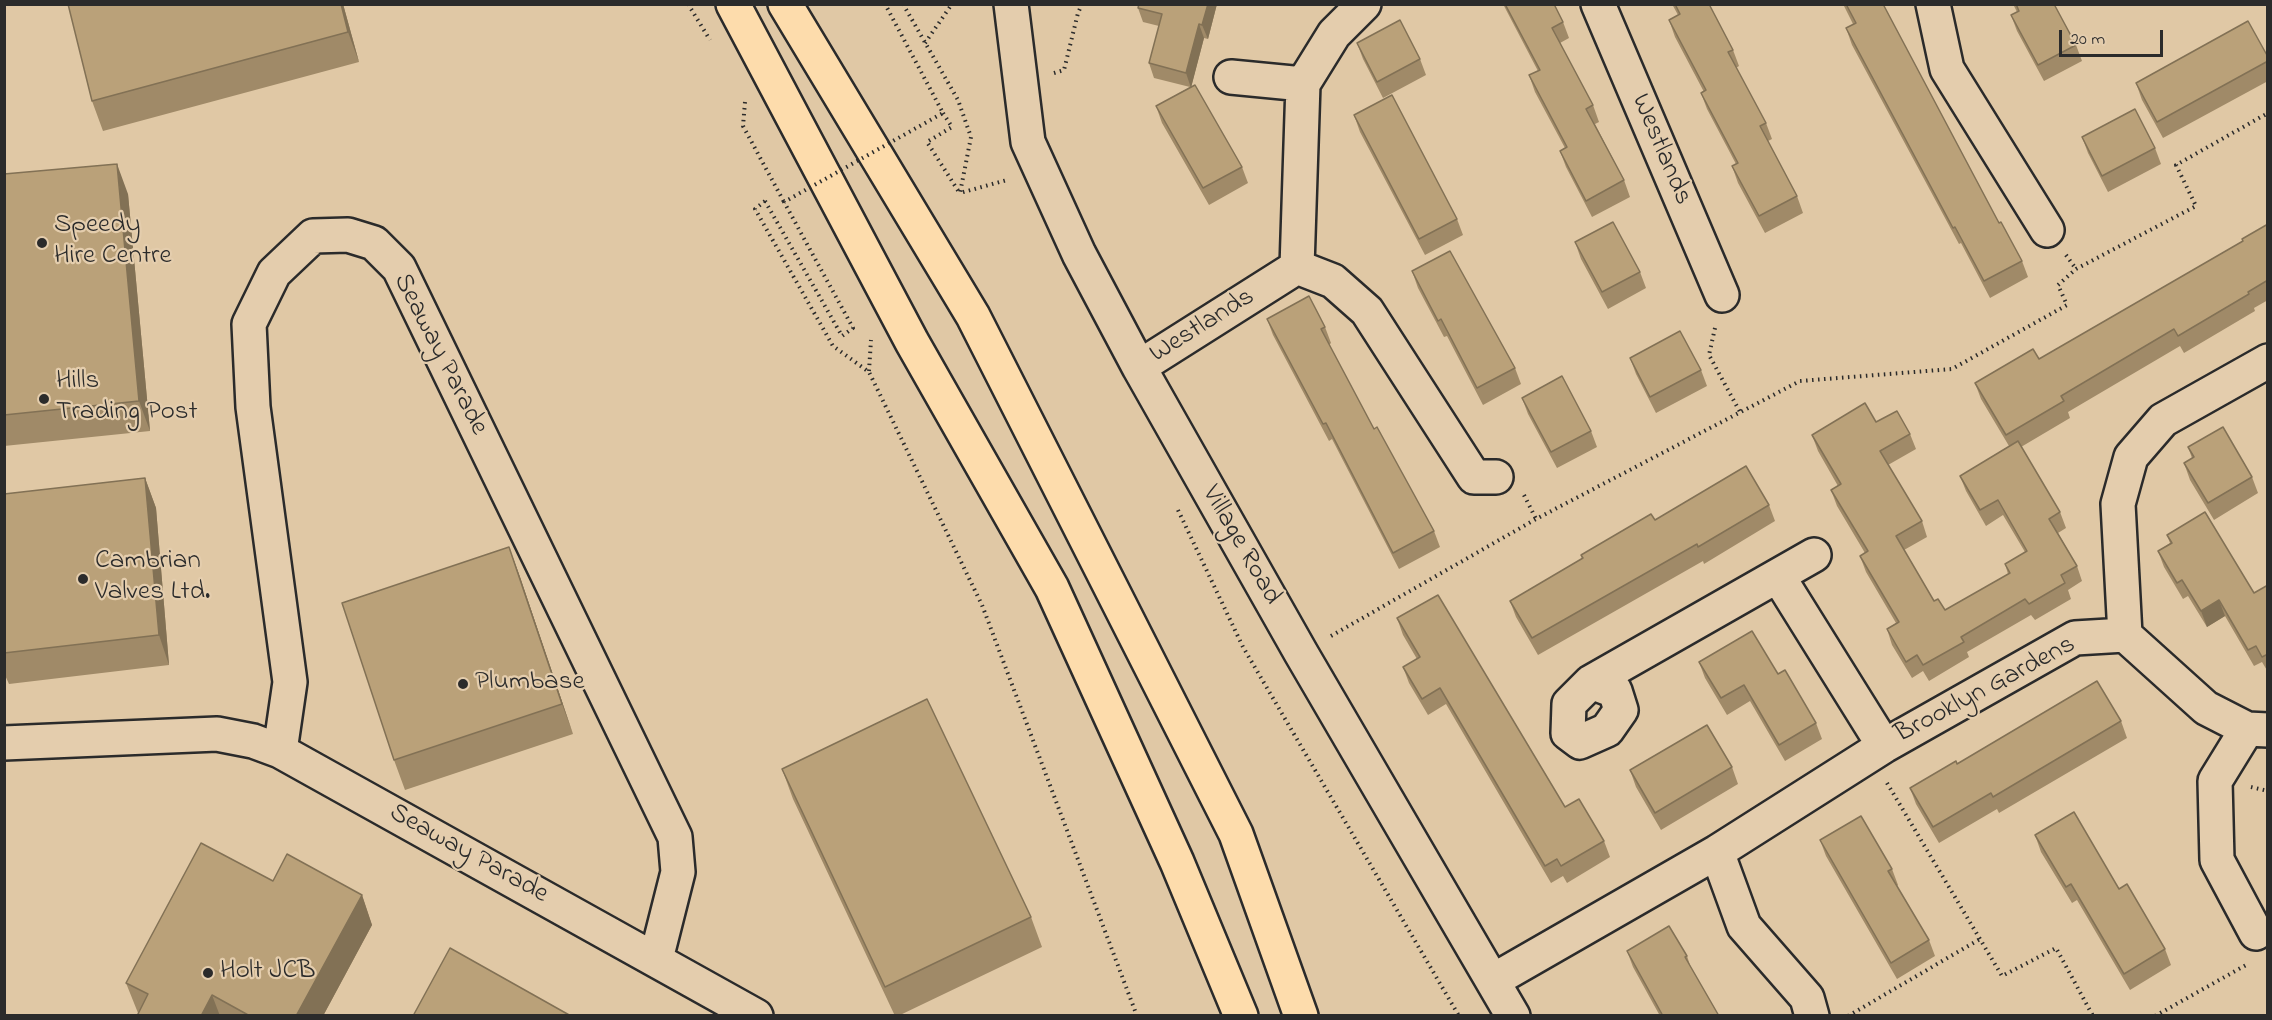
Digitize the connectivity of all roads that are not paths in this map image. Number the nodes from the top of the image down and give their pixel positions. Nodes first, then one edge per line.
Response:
1 (734, 4) edge
2 (785, 4) edge
3 (1011, 4) edge
4 (1034, 4) edge
5 (1364, 4) edge
6 (1598, 4) edge
7 (1933, 4) edge
8 (1018, 55) junction
9 (1231, 76) dead end
10 (1303, 84) junction
11 (2047, 230) dead end
12 (1297, 267) junction
13 (1722, 295) road end
14 (2268, 361) edge
15 (1139, 367) junction
16 (1496, 477) dead end
17 (1814, 555) dead end
18 (1778, 576) junction
19 (2125, 635) junction
20 (1591, 682) dead end
21 (2257, 729) edge
22 (4, 743) edge
23 (280, 751) junction
24 (1877, 751) junction
25 (1717, 852) junction
26 (2256, 933) dead end
27 (656, 959) junction
28 (1494, 980) junction
29 (756, 1016) edge
30 (1241, 1016) edge
31 (1301, 1016) edge
32 (1513, 1016) edge
33 (1812, 1016) edge

1 - 30 main road
2 - 31 main road
3 - 8 street, Village Road
4 - 8 street, Village Road
5 - 10 street
6 - 13 street, Westlands
7 - 11 street
8 - 15 street, Village Road
9 - 10 street
10 - 12 street
12 - 15 street, Westlands
12 - 16 street
14 - 19 street
15 - 28 street, Village Road
17 - 18 street
18 - 20 street
18 - 24 street, Brooklyn Gardens
19 - 21 street
19 - 24 street, Brooklyn Gardens
21 - 26 street
22 - 23 street, Seaway Parade
23 - 27 street, Seaway Parade
23 - 27 street, Seaway Parade
24 - 25 street, Brooklyn Gardens
25 - 28 street, Brooklyn Gardens
25 - 33 street
27 - 29 street, Seaway Parade
28 - 32 street, Village Road

